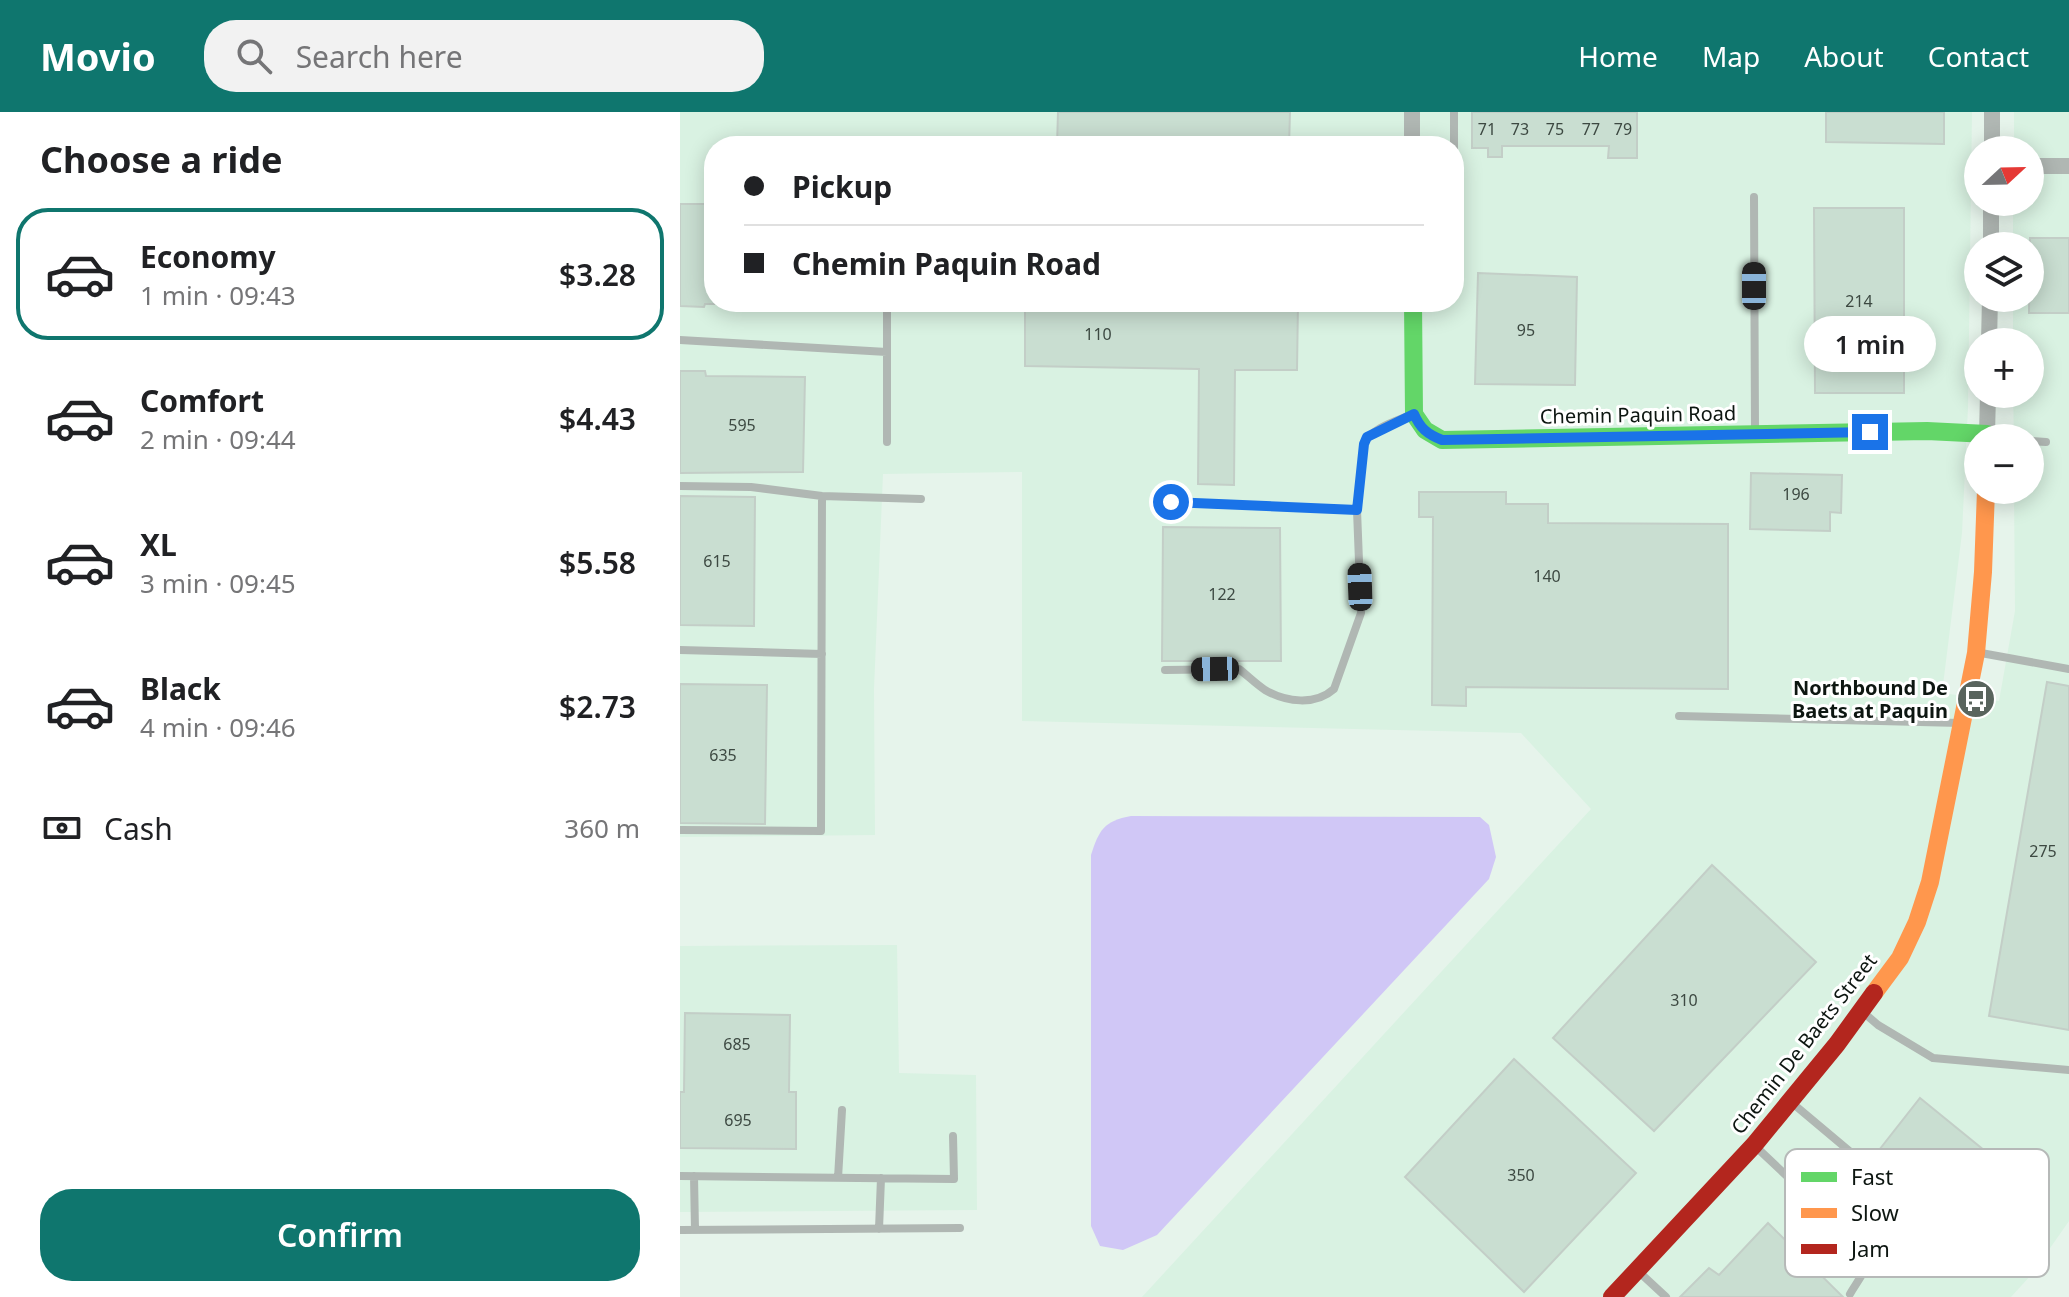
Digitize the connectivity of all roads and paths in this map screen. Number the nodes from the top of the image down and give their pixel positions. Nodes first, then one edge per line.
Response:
1 (1412, 112) edge
2 (1454, 112) edge
3 (1992, 112) edge
4 (1412, 136) edge
5 (1454, 136) edge
6 (1992, 136) edge
7 (2044, 166) edge
8 (2069, 166) edge
9 (1754, 197) dead end
10 (887, 312) edge
11 (1413, 312) edge
12 (680, 340) edge
13 (887, 352) junction
14 (1414, 414) junction
15 (1755, 434) junction
16 (1964, 434) edge
17 (887, 442) dead end
18 (680, 486) edge
19 (822, 496) junction
20 (921, 499) dead end
21 (1171, 502) dead end
22 (1986, 504) edge
23 (1357, 510) junction
24 (680, 650) edge
25 (1976, 653) junction
26 (822, 654) junction
27 (2069, 669) edge
28 (1165, 670) dead end
29 (1679, 716) dead end
30 (1961, 723) junction
31 (680, 830) edge
32 (1861, 1012) junction
33 (2069, 1070) edge
34 (1791, 1101) junction
35 (842, 1110) dead end
36 (953, 1136) dead end
37 (1754, 1145) junction
38 (1848, 1149) edge
39 (1785, 1174) edge
40 (680, 1176) edge
41 (694, 1176) junction
42 (838, 1178) junction
43 (881, 1178) junction
44 (960, 1228) dead end
45 (879, 1229) junction
46 (680, 1230) edge
47 (695, 1230) junction
48 (1637, 1270) junction
49 (1860, 1277) edge
50 (1850, 1294) dead end
51 (1612, 1297) edge
52 (1666, 1297) edge

1 - 4 street
2 - 5 lane
3 - 6 street
7 - 8 street
9 - 15 lane
10 - 13 lane
11 - 14 street
12 - 13 lane
13 - 17 lane
14 - 15 street, Chemin Paquin Road
14 - 23 lane
15 - 16 street, Chemin Paquin Road
18 - 19 lane
19 - 20 lane
19 - 26 lane
21 - 23 lane
22 - 25 street, Chemin De Baets Street
23 - 28 lane
24 - 26 lane
25 - 27 lane
25 - 30 street, Chemin De Baets Street
26 - 31 lane
29 - 30 lane
30 - 32 street, Chemin De Baets Street
32 - 33 lane
32 - 34 street, Chemin De Baets Street
34 - 37 street, Chemin De Baets Street
34 - 38 lane
35 - 42 lane
36 - 43 lane
37 - 39 lane
37 - 48 street, Chemin De Baets Street
40 - 41 lane
41 - 42 lane
41 - 47 lane
42 - 43 lane
43 - 45 lane
44 - 45 lane
45 - 47 lane
46 - 47 lane
48 - 51 street, Chemin De Baets Street
48 - 52 lane
49 - 50 lane

